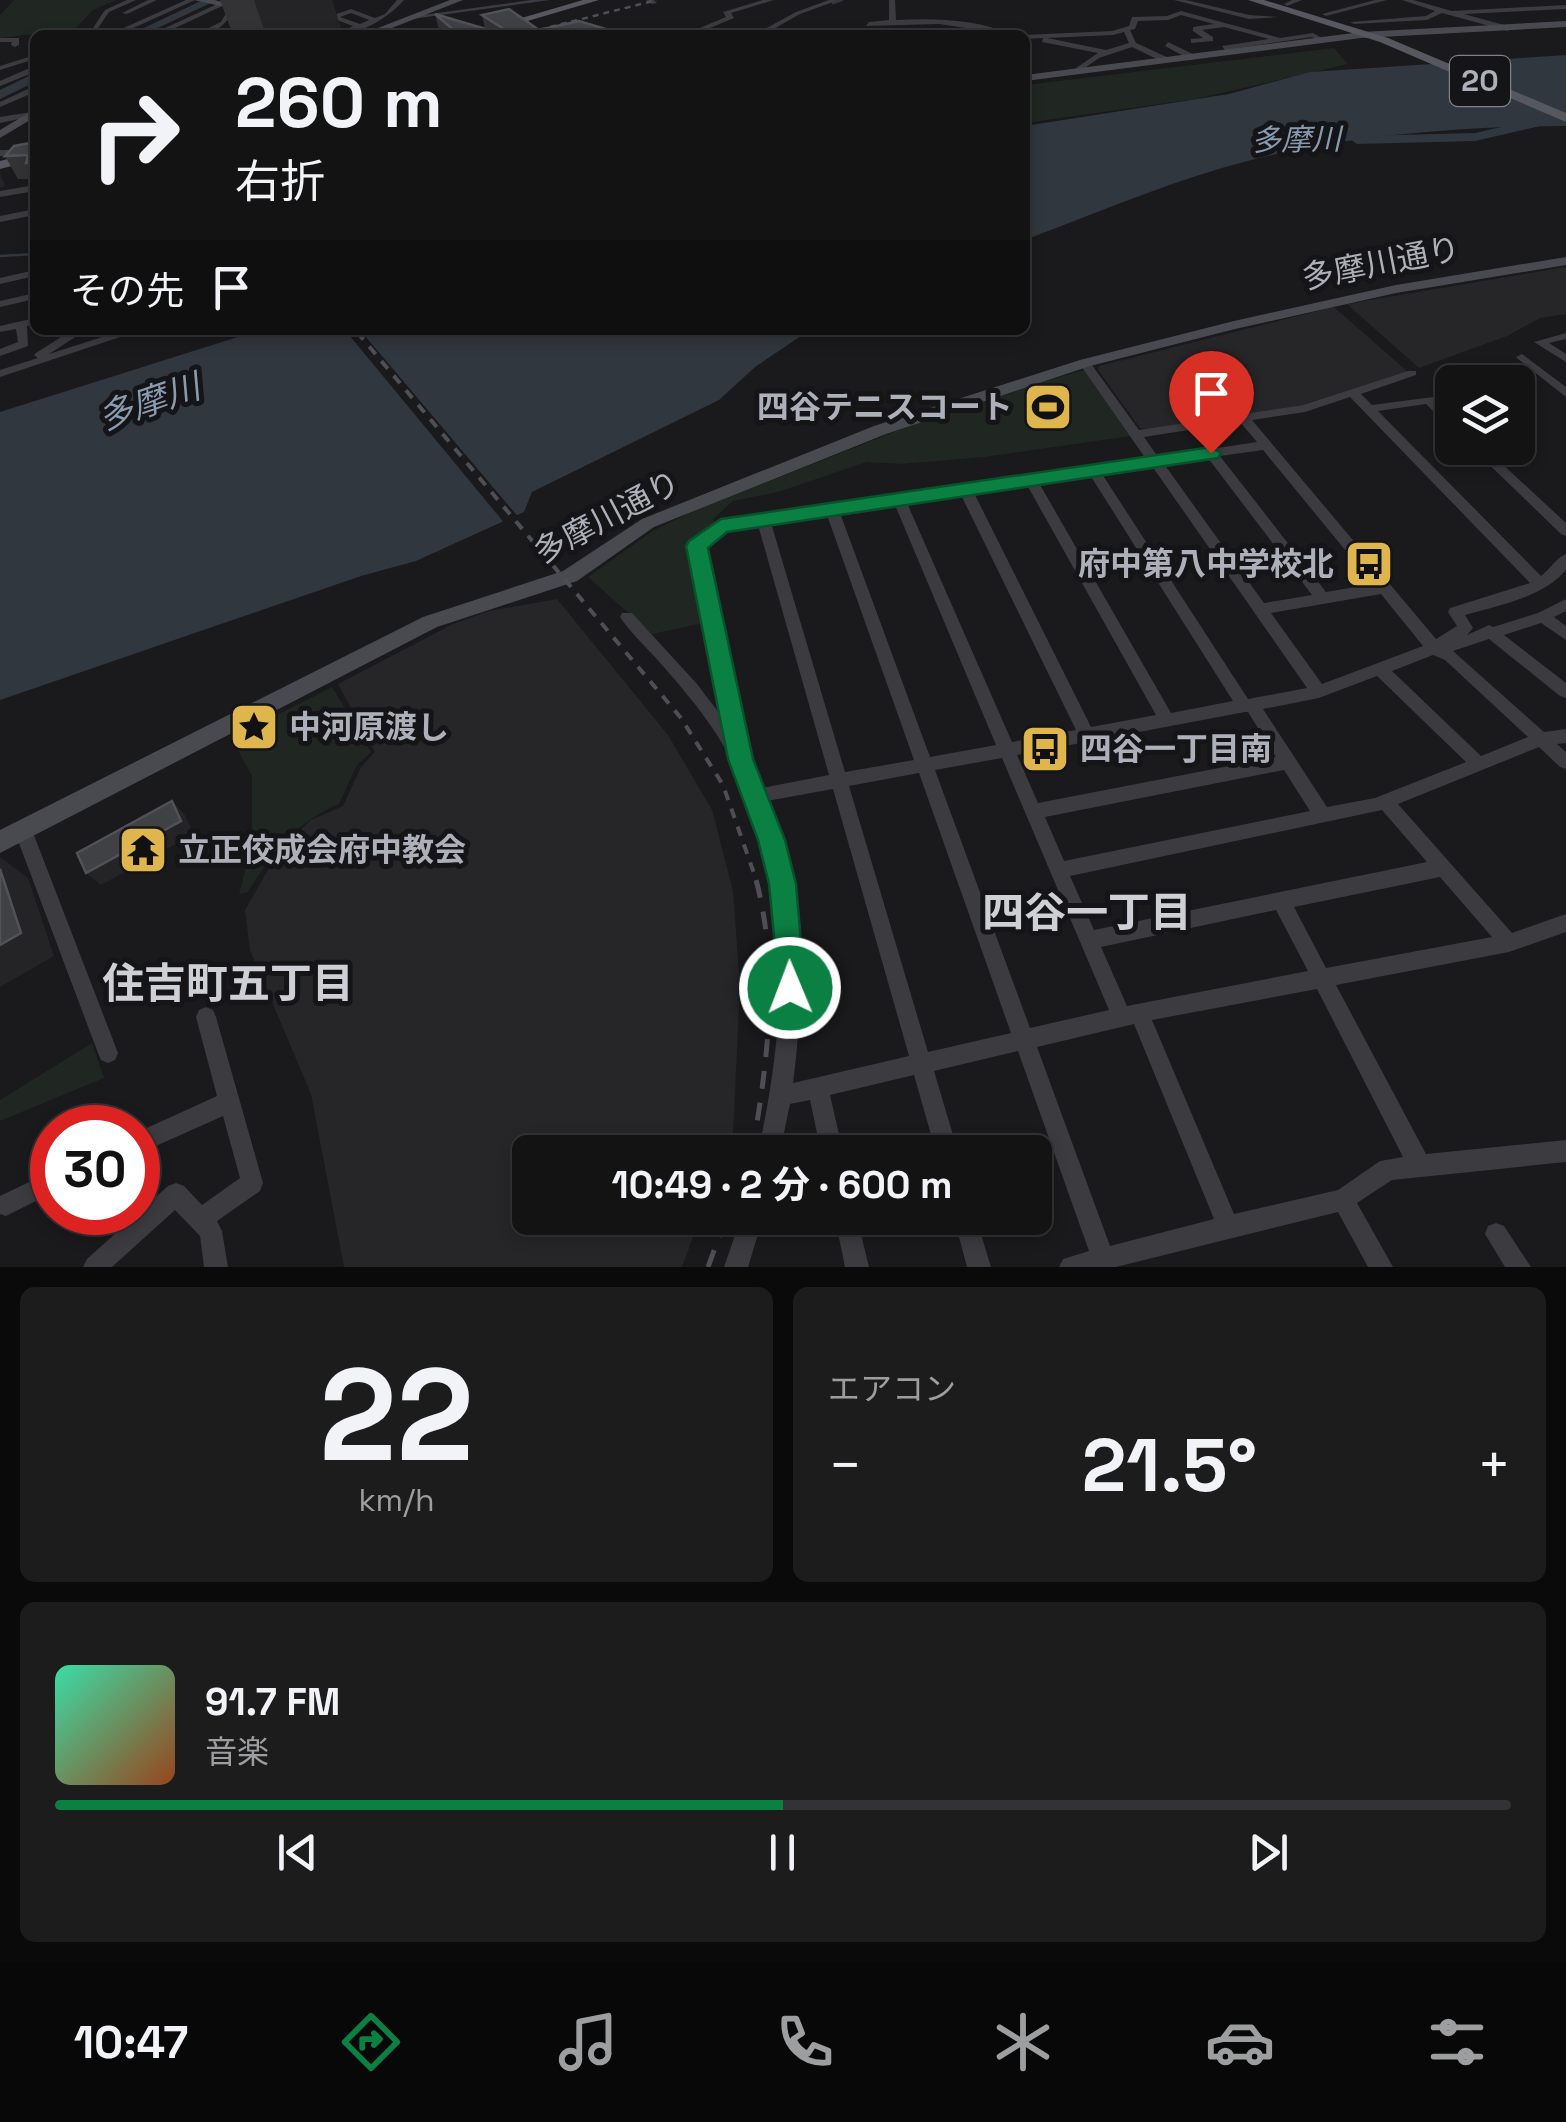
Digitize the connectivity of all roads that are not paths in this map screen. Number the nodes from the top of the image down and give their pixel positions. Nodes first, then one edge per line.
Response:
1 (133, 0) edge
2 (149, 0) edge
3 (196, 0) edge
4 (401, 0) edge
5 (458, 0) edge
6 (547, 0) edge
7 (594, 0) edge
8 (607, 0) edge
9 (771, 0) edge
10 (836, 0) edge
11 (892, 0) edge
12 (1177, 0) edge
13 (1245, 0) edge
14 (1253, 0) edge
15 (1262, 0) edge
16 (1384, 0) edge
17 (1405, 0) edge
18 (1450, 0) edge
19 (1501, 0) edge
20 (1526, 0) edge
21 (1550, 0) edge
22 (227, 3) edge
23 (1282, 6) edge
24 (1564, 7) edge
25 (1532, 8) junction
26 (1442, 10) junction
27 (1507, 10) junction
28 (258, 11) dead end
29 (1452, 13) junction
30 (1308, 14) junction
31 (1326, 14) junction
32 (1548, 14) dead end
33 (412, 18) junction
34 (1471, 18) junction
35 (375, 20) junction
36 (893, 21) junction
37 (1354, 22) junction
38 (98, 24) junction
39 (869, 24) dead end
40 (1228, 24) junction
41 (1566, 24) edge
42 (781, 25) edge
43 (1508, 28) junction
44 (94, 30) edge
45 (121, 30) edge
46 (165, 30) edge
47 (210, 30) edge
48 (360, 30) edge
49 (363, 30) edge
50 (366, 30) edge
51 (486, 30) edge
52 (501, 30) edge
53 (700, 30) edge
54 (968, 30) edge
55 (1128, 30) junction
56 (1263, 31) junction
57 (1366, 32) junction
58 (1030, 37) edge
59 (1036, 38) junction
60 (1210, 39) junction
61 (0, 40) edge
62 (1280, 40) junction
63 (1391, 40) junction
64 (1194, 41) dead end
65 (1323, 41) junction
66 (1133, 44) junction
67 (1168, 44) dead end
68 (1229, 50) junction
69 (0, 51) edge
70 (1104, 52) junction
71 (1194, 58) junction
72 (30, 59) edge
73 (1166, 60) junction
74 (0, 68) edge
75 (1079, 70) junction
76 (30, 71) edge
77 (1030, 77) edge
78 (0, 84) edge
79 (30, 92) edge
80 (0, 108) edge
81 (30, 109) edge
82 (30, 110) edge
83 (30, 113) edge
84 (1566, 115) edge
85 (0, 120) edge
86 (0, 135) edge
87 (0, 152) edge
88 (30, 155) edge
89 (30, 158) edge
90 (0, 167) edge
91 (30, 189) edge
92 (0, 194) edge
93 (29, 213) edge
94 (0, 222) edge
95 (1566, 261) edge
96 (30, 275) edge
97 (0, 282) edge
98 (30, 297) edge
99 (0, 304) edge
100 (30, 322) edge
101 (22, 324) junction
102 (0, 329) edge
103 (72, 335) edge
104 (119, 335) edge
105 (1566, 336) edge
106 (0, 353) edge
107 (1522, 357) dead end
108 (1566, 359) edge
109 (1085, 363) junction
110 (20, 367) junction
111 (1412, 373) dead end
112 (0, 374) edge
113 (1566, 393) edge
114 (1354, 394) junction
115 (1435, 406) edge
116 (1370, 409) junction
117 (1244, 420) junction
118 (1137, 434) junction
119 (1266, 446) junction
120 (1211, 453) junction
121 (1154, 462) junction
122 (1496, 465) edge
123 (1094, 470) junction
124 (1032, 480) junction
125 (965, 489) junction
126 (899, 499) junction
127 (832, 509) junction
128 (763, 519) junction
129 (1566, 530) edge
130 (1566, 558) edge
131 (1538, 582) junction
132 (1384, 588) junction
133 (1322, 597) junction
134 (1566, 604) edge
135 (1259, 609) junction
136 (627, 617) dead end
137 (1543, 617) junction
138 (1489, 631) junction
139 (1566, 634) edge
140 (1437, 648) junction
141 (1380, 669) junction
142 (1319, 692) junction
143 (1566, 692) edge
144 (1248, 705) junction
145 (1167, 720) junction
146 (1087, 735) junction
147 (1566, 736) edge
148 (1540, 738) junction
149 (1007, 750) junction
150 (740, 759) junction
151 (1288, 762) junction
152 (1566, 762) edge
153 (1478, 763) junction
154 (924, 765) junction
155 (839, 781) junction
156 (756, 796) junction
157 (1386, 802) junction
158 (1034, 812) junction
159 (1323, 816) junction
160 (22, 830) junction
161 (0, 842) edge
162 (1441, 868) junction
163 (1059, 870) junction
164 (1281, 901) junction
165 (1566, 923) edge
166 (1089, 940) junction
167 (1509, 943) junction
168 (1323, 978) junction
169 (1130, 1015) junction
170 (206, 1017) dead end
171 (1022, 1041) junction
172 (108, 1052) dead end
173 (921, 1063) junction
174 (818, 1087) junction
175 (781, 1096) junction
176 (231, 1102) junction
177 (160, 1133) edge
178 (773, 1135) edge
179 (828, 1135) edge
180 (941, 1135) edge
181 (1566, 1151) edge
182 (1420, 1166) junction
183 (30, 1193) edge
184 (1343, 1200) junction
185 (6, 1205) dead end
186 (201, 1219) junction
187 (1228, 1227) junction
188 (1496, 1234) dead end
189 (746, 1235) edge
190 (850, 1235) edge
191 (970, 1235) edge
192 (1103, 1259) junction
193 (95, 1267) edge
194 (216, 1267) edge
195 (736, 1267) edge
196 (857, 1267) edge
197 (979, 1267) edge
198 (1072, 1267) edge
199 (1381, 1267) edge
200 (1518, 1267) edge

1 - 38 street
2 - 38 street
3 - 22 street
3 - 45 street
4 - 35 street
5 - 33 street
6 - 33 street
7 - 51 main road
8 - 52 main road
9 - 53 street
10 - 42 street
11 - 36 street
12 - 23 street
13 - 23 main road
14 - 30 main road, 20
15 - 30 main road, 20
16 - 31 street
17 - 26 street
18 - 26 street
19 - 27 street
20 - 25 street
21 - 24 street
22 - 28 street
22 - 46 street
22 - 47 street
23 - 31 main road
23 - 56 street
23 - 57 main road
24 - 25 street
25 - 27 street
26 - 29 street
26 - 37 street
26 - 57 street
27 - 29 street
29 - 34 street
30 - 63 main road, 20
31 - 37 main road
32 - 34 street
33 - 50 street
34 - 43 street
35 - 48 street
35 - 49 street
36 - 39 street
36 - 54 street
37 - 57 main road
38 - 44 street
40 - 55 street
40 - 56 street
40 - 60 street
41 - 43 street
43 - 63 street
55 - 59 street
55 - 66 street
56 - 60 street
56 - 62 street
57 - 63 main road
57 - 65 street
58 - 59 street
59 - 70 street
60 - 64 street
60 - 68 street
61 - 69 street
62 - 65 street
62 - 68 street
63 - 84 main road, 20
65 - 68 street
66 - 70 street
66 - 73 street
67 - 71 street
68 - 71 street
70 - 75 street
71 - 73 street
72 - 74 street
73 - 75 street
75 - 77 street
76 - 78 street
79 - 80 street
80 - 81 street
82 - 85 street
83 - 86 street
87 - 88 street
89 - 90 main road
91 - 92 street
93 - 94 street
95 - 109 street, 多摩川通り
96 - 97 street
98 - 99 street
100 - 101 street
101 - 102 street
101 - 106 street
103 - 110 street
104 - 110 street
105 - 108 street
107 - 113 street
109 - 118 street
109 - 160 street, 多摩川通り
110 - 112 street
111 - 114 street
114 - 116 street
114 - 117 street
115 - 116 street
116 - 131 street
117 - 118 street
117 - 119 street
118 - 121 street
119 - 120 street
119 - 132 street
120 - 121 street
120 - 133 street
121 - 123 street
121 - 135 street
122 - 129 street
123 - 124 street
123 - 144 street
124 - 125 street
124 - 145 street
125 - 126 street
125 - 146 street
126 - 127 street
126 - 149 street
127 - 128 street
127 - 154 street
128 - 150 street
128 - 155 street
130 - 131 street
131 - 140 street
132 - 133 street
132 - 140 street
133 - 135 street
134 - 137 street
135 - 142 street
136 - 150 street
137 - 138 street
137 - 139 street
138 - 140 street
138 - 143 street
140 - 141 street
140 - 148 street
141 - 142 street
141 - 153 street
142 - 144 street
144 - 145 street
144 - 151 street
145 - 146 street
146 - 149 street
147 - 148 street
148 - 152 street
148 - 153 street
149 - 154 street
149 - 158 street
150 - 156 street
151 - 158 street
151 - 159 street
153 - 157 street
154 - 155 street
154 - 171 street
155 - 156 street
155 - 173 street
156 - 175 street
157 - 159 street
157 - 162 street
158 - 163 street
159 - 163 street
160 - 161 street, 多摩川通り
160 - 172 street
162 - 164 street
162 - 167 street
163 - 166 street
164 - 166 street
164 - 168 street
165 - 167 street
166 - 169 street
167 - 168 street
168 - 169 street
168 - 182 street
169 - 171 street
169 - 187 street
170 - 176 street
171 - 173 street
171 - 192 street
173 - 174 street
173 - 180 street
174 - 175 street
174 - 179 street
175 - 178 street
176 - 177 street
176 - 186 street
181 - 182 street
182 - 184 street
183 - 185 street
184 - 187 street
184 - 199 street
186 - 193 street
186 - 194 street
187 - 192 street
188 - 200 street
189 - 195 street
190 - 196 street
191 - 197 street
192 - 198 street

